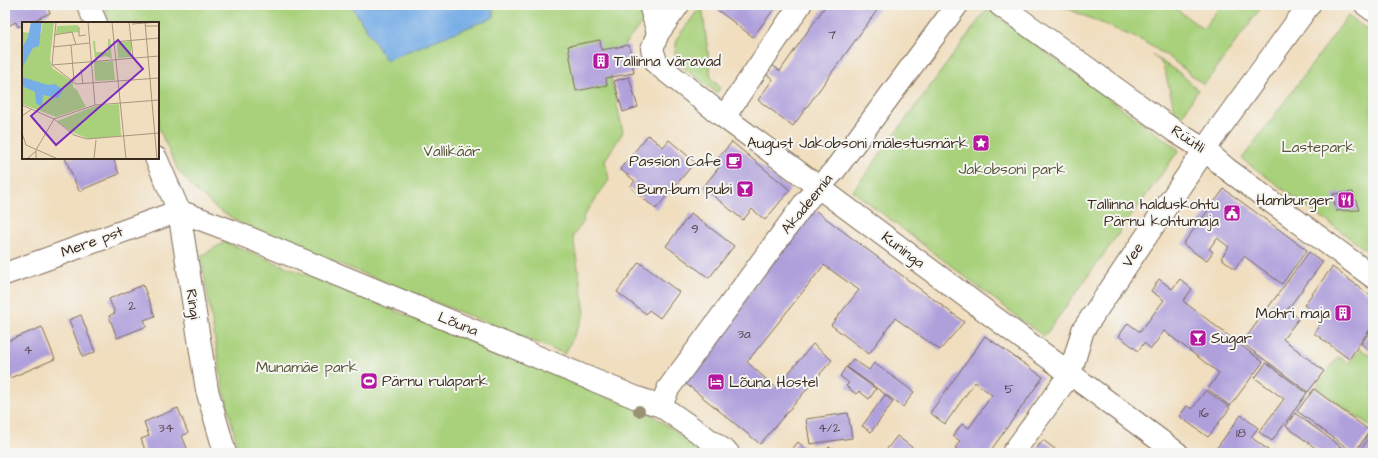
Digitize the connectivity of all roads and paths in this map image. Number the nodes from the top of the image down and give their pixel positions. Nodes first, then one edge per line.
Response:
1 (88, 5) edge
2 (650, 5) edge
3 (678, 5) edge
4 (800, 5) edge
5 (957, 5) edge
6 (1000, 5) edge
7 (1309, 5) edge
8 (1366, 5) edge
9 (1373, 10) edge
10 (96, 22) edge
11 (658, 33) junction
12 (724, 118) junction
13 (1205, 150) junction
14 (156, 159) edge
15 (819, 188) junction
16 (179, 211) junction
17 (5, 274) edge
18 (1373, 277) edge
19 (1070, 374) junction
20 (661, 406) junction
21 (225, 453) edge
22 (728, 453) edge
23 (1013, 453) edge
24 (1178, 453) edge

1 - 10 street
2 - 11 street
3 - 11 street
4 - 12 street
5 - 15 street, Akadeemia
6 - 13 street, Rüütli
7 - 13 street, Vee
8 - 9 street
11 - 12 street, Kuninga
12 - 15 street, Kuninga
13 - 18 street, Rüütli
13 - 19 street, Vee
14 - 16 street, Ringi
15 - 19 street, Kuninga
15 - 20 street, Akadeemia
16 - 17 street, Mere pst
16 - 20 street, Lõuna
16 - 21 street, Ringi
19 - 23 street, Vee
19 - 24 street, Kuninga
20 - 22 street, Lõuna

